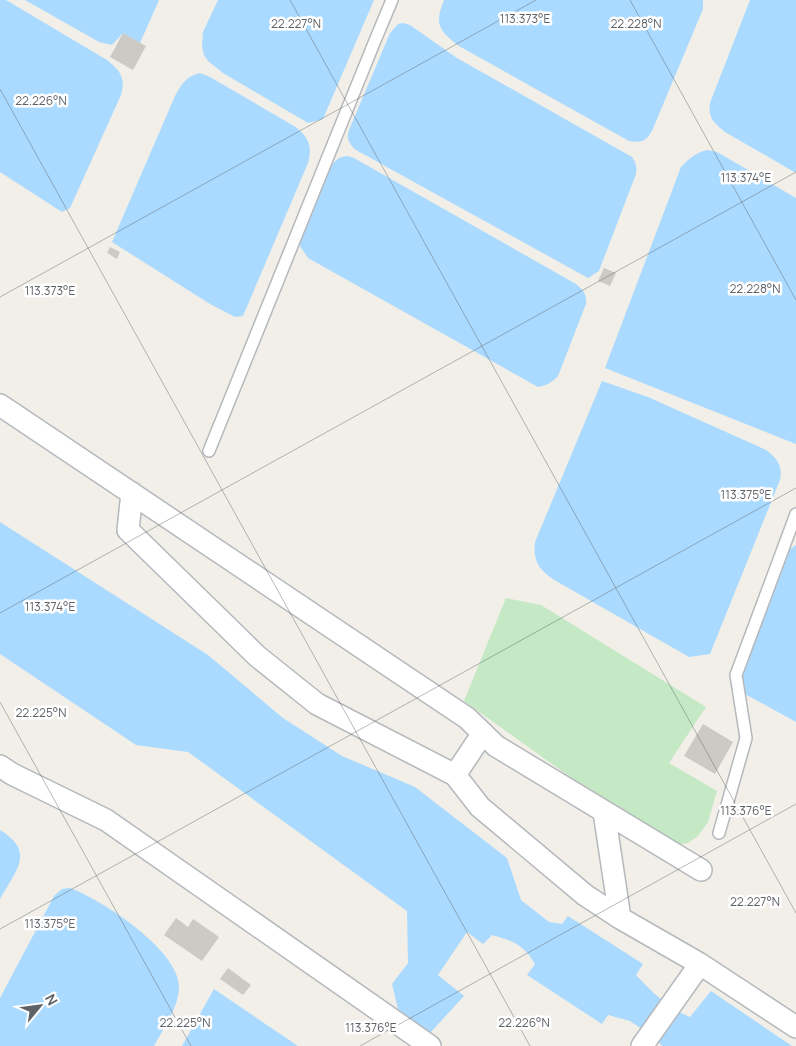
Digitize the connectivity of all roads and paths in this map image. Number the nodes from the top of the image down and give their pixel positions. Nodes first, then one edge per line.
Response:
1 (392, 0) edge
2 (0, 405) edge
3 (209, 451) dead end
4 (132, 493) junction
5 (796, 514) edge
6 (483, 733) junction
7 (0, 766) edge
8 (455, 775) junction
9 (604, 812) junction
10 (719, 833) dead end
11 (701, 870) dead end
12 (620, 918) junction
13 (700, 964) junction
14 (796, 1027) edge
15 (430, 1046) edge
16 (642, 1046) edge

1 - 3 lane
2 - 4 street
4 - 6 street
4 - 8 street
5 - 10 lane
6 - 8 street
6 - 9 street
7 - 15 street
8 - 12 street
9 - 11 street
9 - 12 street
12 - 13 street
13 - 14 street
13 - 16 street

